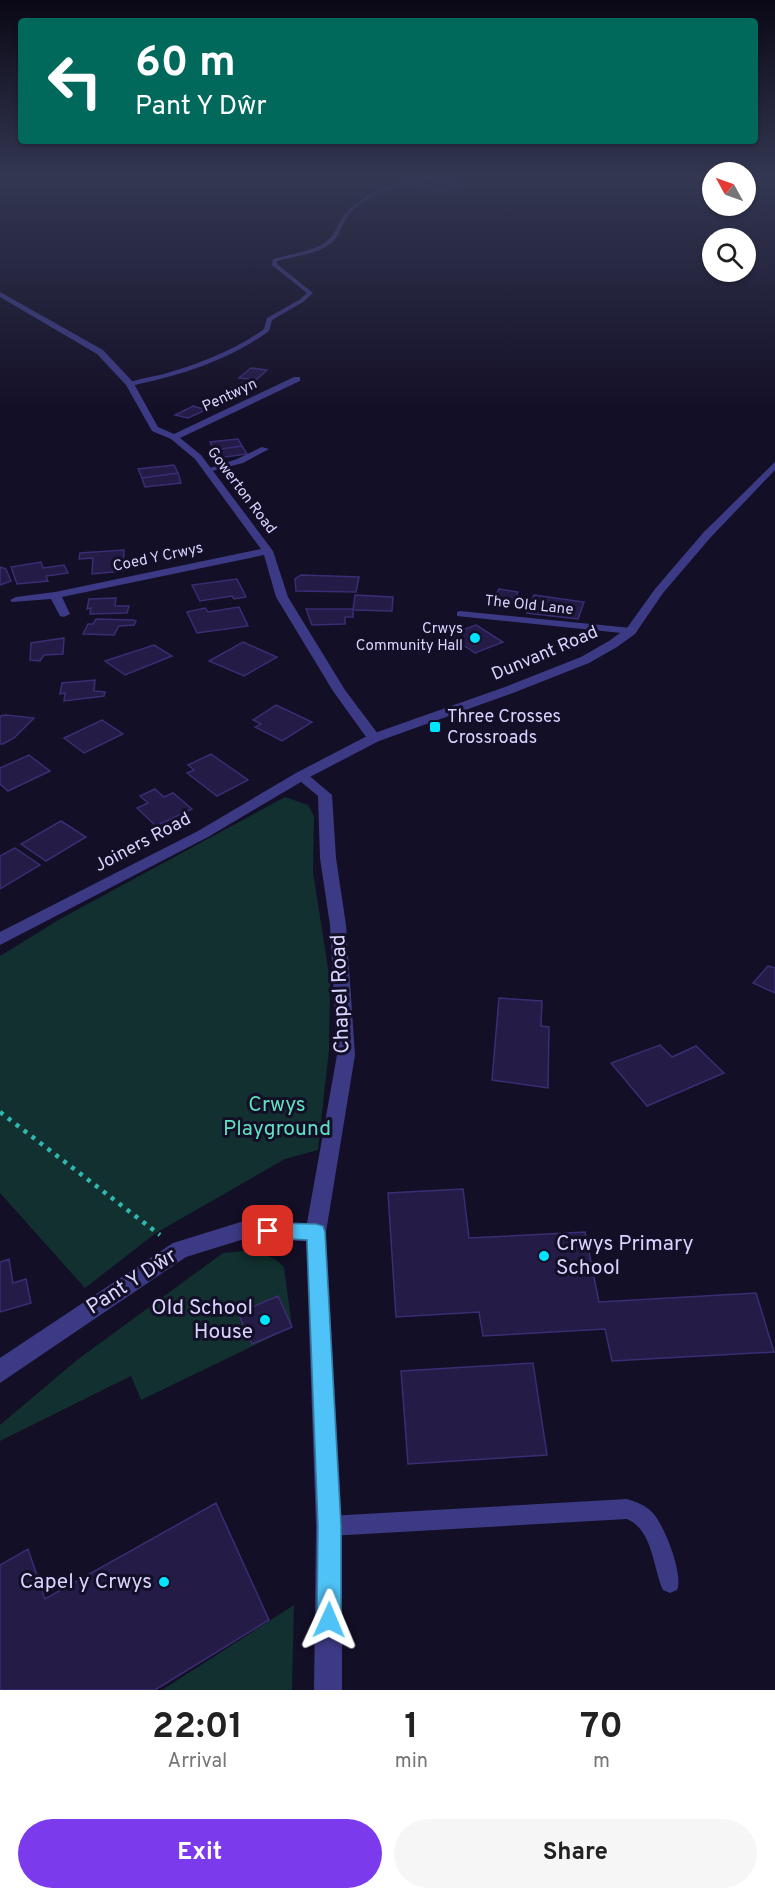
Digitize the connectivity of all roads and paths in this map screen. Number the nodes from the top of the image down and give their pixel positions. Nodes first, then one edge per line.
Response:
1 (293, 255) edge
2 (0, 294) edge
3 (297, 379) dead end
4 (130, 384) junction
5 (174, 437) junction
6 (265, 449) dead end
7 (775, 465) edge
8 (208, 470) junction
9 (268, 551) junction
10 (55, 595) junction
11 (16, 600) dead end
12 (64, 614) dead end
13 (460, 614) dead end
14 (631, 631) junction
15 (374, 738) junction
16 (301, 776) junction
17 (0, 939) edge
18 (0, 1112) edge
19 (316, 1232) junction
20 (180, 1250) junction
21 (0, 1372) edge
22 (330, 1526) junction
23 (670, 1583) dead end
24 (328, 1690) edge

1 - 4 lane
2 - 4 street, Gowerton Road
3 - 5 street, Pentwyn
4 - 5 street, Gowerton Road
5 - 8 street, Gowerton Road
6 - 8 lane
7 - 14 street, Dunvant Road
8 - 9 street, Gowerton Road
9 - 10 street, Coed Y Crwys
9 - 15 street, Gowerton Road
10 - 11 street, Coed Y Crwys
10 - 12 street
13 - 14 lane, The Old Lane
14 - 15 street, Dunvant Road
15 - 16 street, Dunvant Road
16 - 17 street, Joiners Road
16 - 19 street, Chapel Road
18 - 20 path
19 - 20 street, Pant Y Dŵr
19 - 22 street, Chapel Road
20 - 21 street, Pant Y Dŵr
22 - 23 lane
22 - 24 street, Chapel Road

